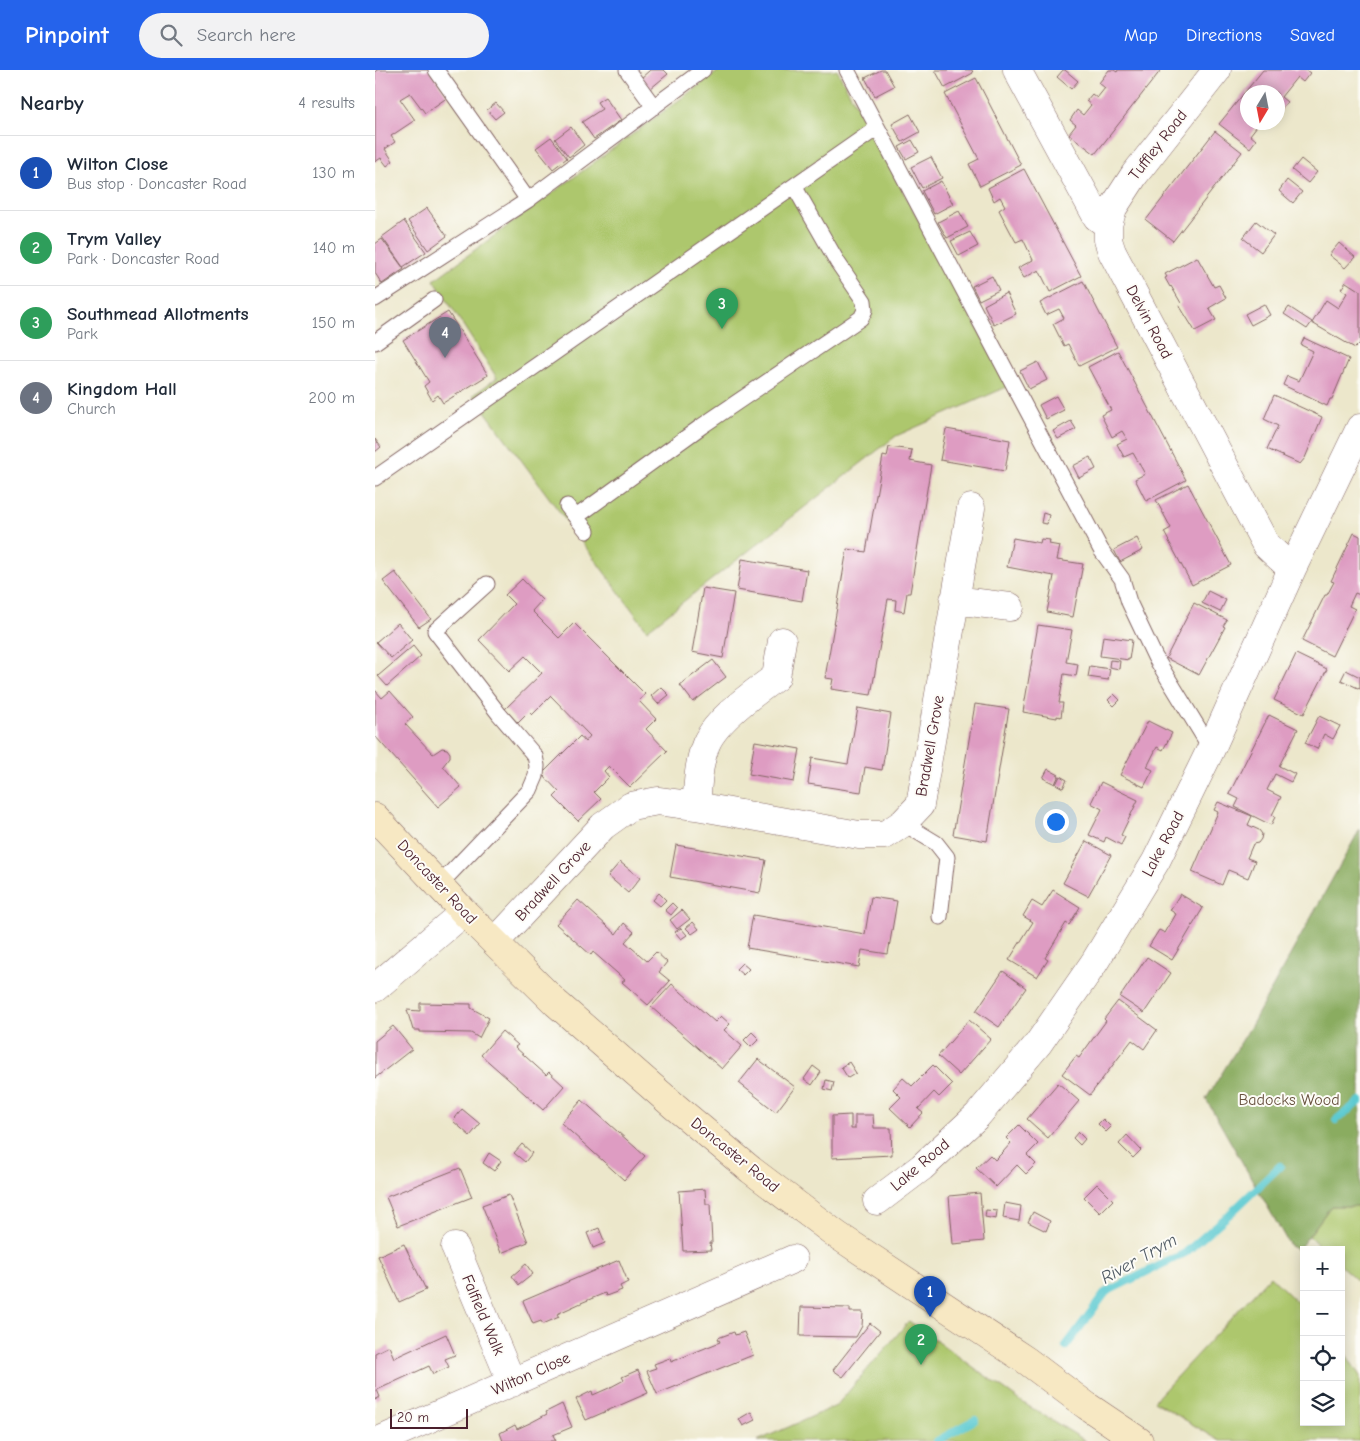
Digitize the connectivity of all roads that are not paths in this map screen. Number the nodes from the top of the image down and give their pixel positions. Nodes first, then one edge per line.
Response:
1 (436, 70) edge
2 (627, 70) edge
3 (703, 70) edge
4 (847, 70) edge
5 (1018, 70) edge
6 (1217, 70) edge
7 (654, 107) junction
8 (877, 128) junction
9 (794, 186) junction
10 (528, 200) junction
11 (1108, 225) junction
12 (375, 298) edge
13 (434, 300) dead end
14 (375, 342) edge
15 (1360, 428) edge
16 (375, 478) edge
17 (971, 508) dead end
18 (587, 531) dead end
19 (1292, 569) junction
20 (487, 584) dead end
21 (954, 600) junction
22 (1011, 607) dead end
23 (783, 641) dead end
24 (1211, 749) junction
25 (696, 806) junction
26 (375, 817) edge
27 (903, 823) junction
28 (439, 884) junction
29 (464, 912) junction
30 (940, 917) dead end
31 (495, 942) junction
32 (375, 988) edge
33 (877, 1201) dead end
34 (455, 1248) dead end
35 (793, 1259) dead end
36 (511, 1383) junction
37 (378, 1441) edge
38 (1139, 1441) edge

1 - 10 lane
2 - 7 lane
3 - 7 lane
4 - 8 lane
5 - 11 street
6 - 11 street, Tuffley Road
7 - 10 lane
8 - 9 lane
8 - 24 lane
9 - 16 lane
9 - 18 lane
10 - 12 lane
11 - 19 street, Delvin Road
13 - 14 lane
15 - 19 street, Lake Road
17 - 21 street, Bradwell Grove
19 - 24 street, Lake Road
20 - 28 lane
21 - 22 street
21 - 27 street, Bradwell Grove
23 - 25 street
24 - 33 street, Lake Road
25 - 27 street, Bradwell Grove
25 - 31 street, Bradwell Grove
26 - 28 street, Doncaster Road
27 - 30 lane
28 - 29 street, Doncaster Road
29 - 31 street, Doncaster Road
29 - 32 street
31 - 38 street, Doncaster Road
34 - 36 street, Falfield Walk
35 - 36 street, Wilton Close
36 - 37 street, Wilton Close

